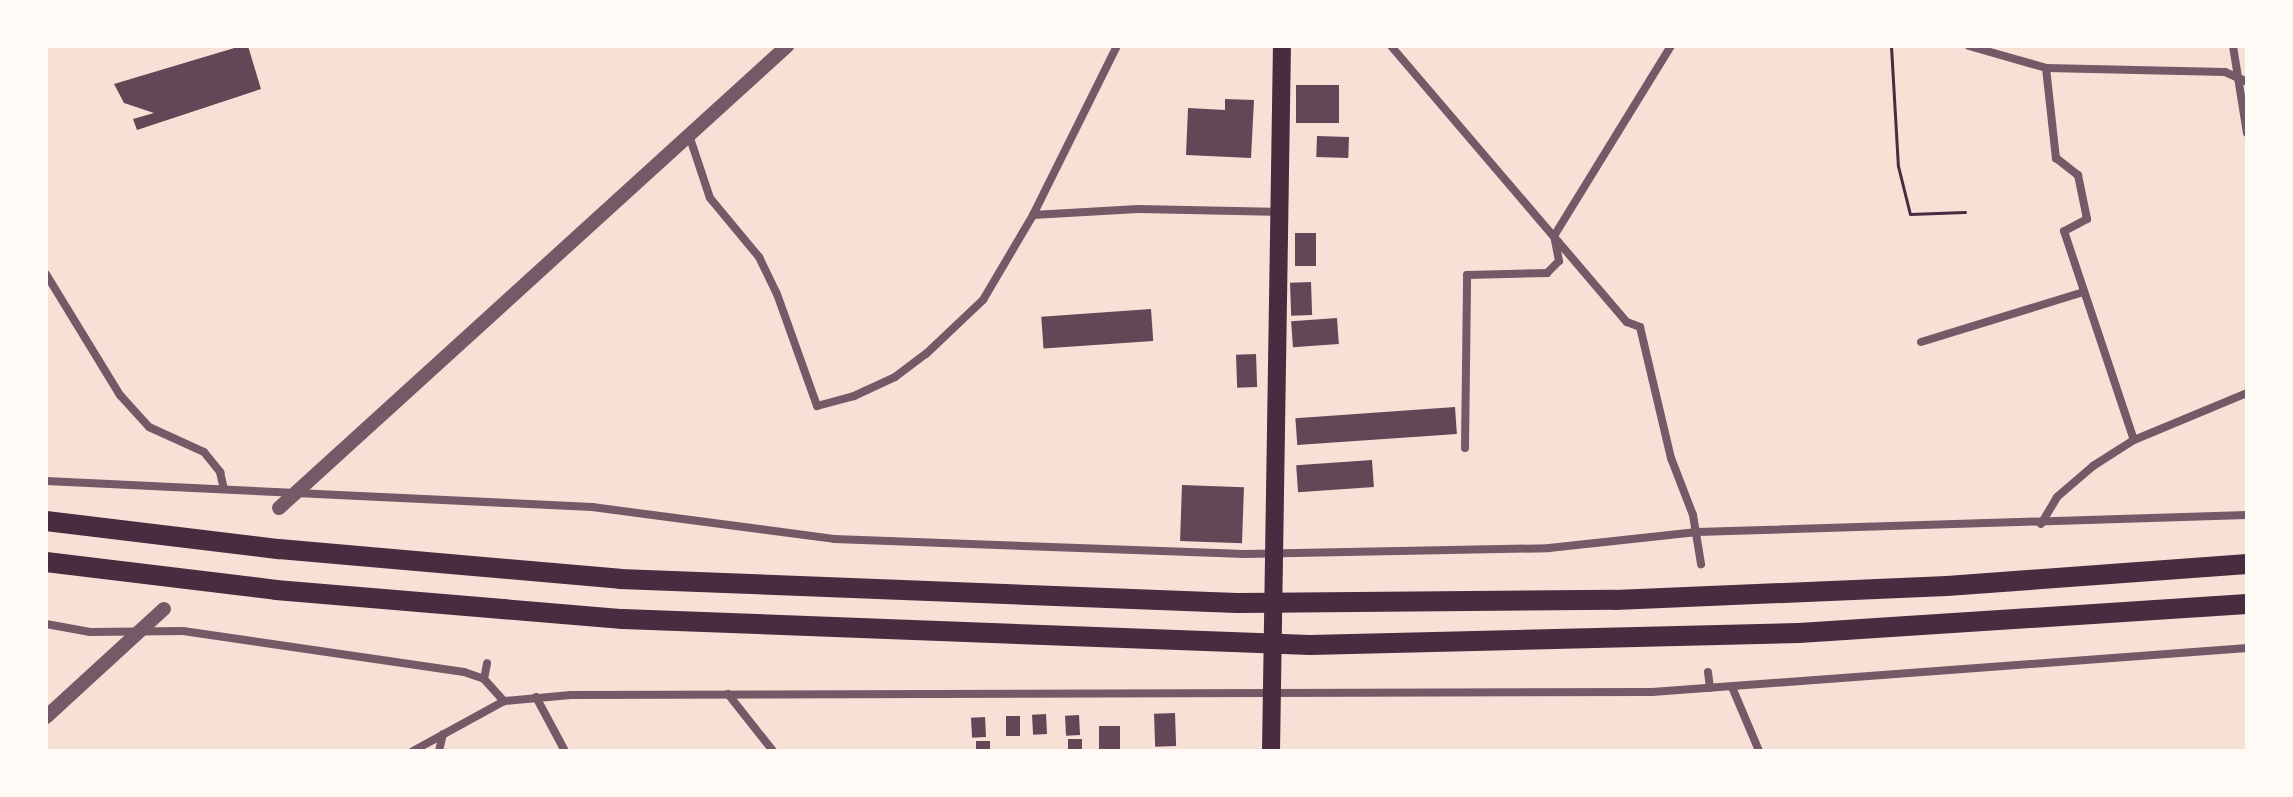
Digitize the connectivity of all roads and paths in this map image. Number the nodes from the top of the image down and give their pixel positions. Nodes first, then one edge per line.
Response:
1 (787, 46) edge
2 (1117, 46) edge
3 (1282, 46) edge
4 (1391, 46) edge
5 (1671, 46) edge
6 (1891, 46) edge
7 (1969, 46) edge
8 (2233, 46) edge
9 (2046, 68) junction
10 (2244, 81) edge
11 (2247, 133) edge
12 (689, 135) junction
13 (1280, 212) junction
14 (1965, 212) dead end
15 (1033, 215) junction
16 (1554, 236) junction
17 (46, 274) edge
18 (2084, 292) junction
19 (1921, 342) dead end
20 (2247, 393) edge
21 (2134, 440) junction
22 (1465, 448) dead end
23 (46, 481) edge
24 (224, 489) junction
25 (298, 492) junction
26 (279, 508) dead end
27 (2247, 515) edge
28 (46, 521) edge
29 (2041, 524) junction
30 (1697, 532) junction
31 (1273, 553) junction
32 (46, 562) edge
33 (1701, 564) dead end
34 (2247, 564) edge
35 (2247, 604) edge
36 (164, 609) dead end
37 (46, 624) edge
38 (138, 633) junction
39 (2247, 648) edge
40 (487, 663) dead end
41 (1708, 672) dead end
42 (484, 679) junction
43 (1732, 687) junction
44 (1710, 688) junction
45 (1273, 691) junction
46 (728, 694) junction
47 (536, 697) junction
48 (504, 701) junction
49 (46, 717) edge
50 (443, 734) junction
51 (413, 751) edge
52 (439, 751) edge
53 (565, 751) edge
54 (773, 751) edge
55 (1271, 751) edge
56 (1759, 751) edge

1 - 12 street
2 - 15 street
3 - 13 main road
4 - 16 street
5 - 16 street
6 - 14 path
7 - 9 street
8 - 10 street
9 - 10 street
9 - 18 street
10 - 11 street
12 - 15 street
12 - 25 street
13 - 15 street
13 - 31 main road
16 - 22 street
16 - 30 street
17 - 24 street
18 - 19 street
18 - 21 street
20 - 21 street
21 - 29 street
23 - 24 street
24 - 25 street
25 - 26 street
25 - 31 street
27 - 29 street
28 - 34 highway
29 - 30 street
30 - 31 street
30 - 33 street
31 - 45 main road
32 - 35 highway
36 - 38 street
37 - 38 street
38 - 42 street
38 - 49 street
39 - 43 street
40 - 42 street
41 - 44 street
42 - 48 street
43 - 44 street
43 - 56 street
44 - 45 street
45 - 46 street
45 - 55 main road
46 - 47 street
46 - 54 street
47 - 48 street
47 - 53 street
48 - 50 street
50 - 51 street
50 - 52 street

